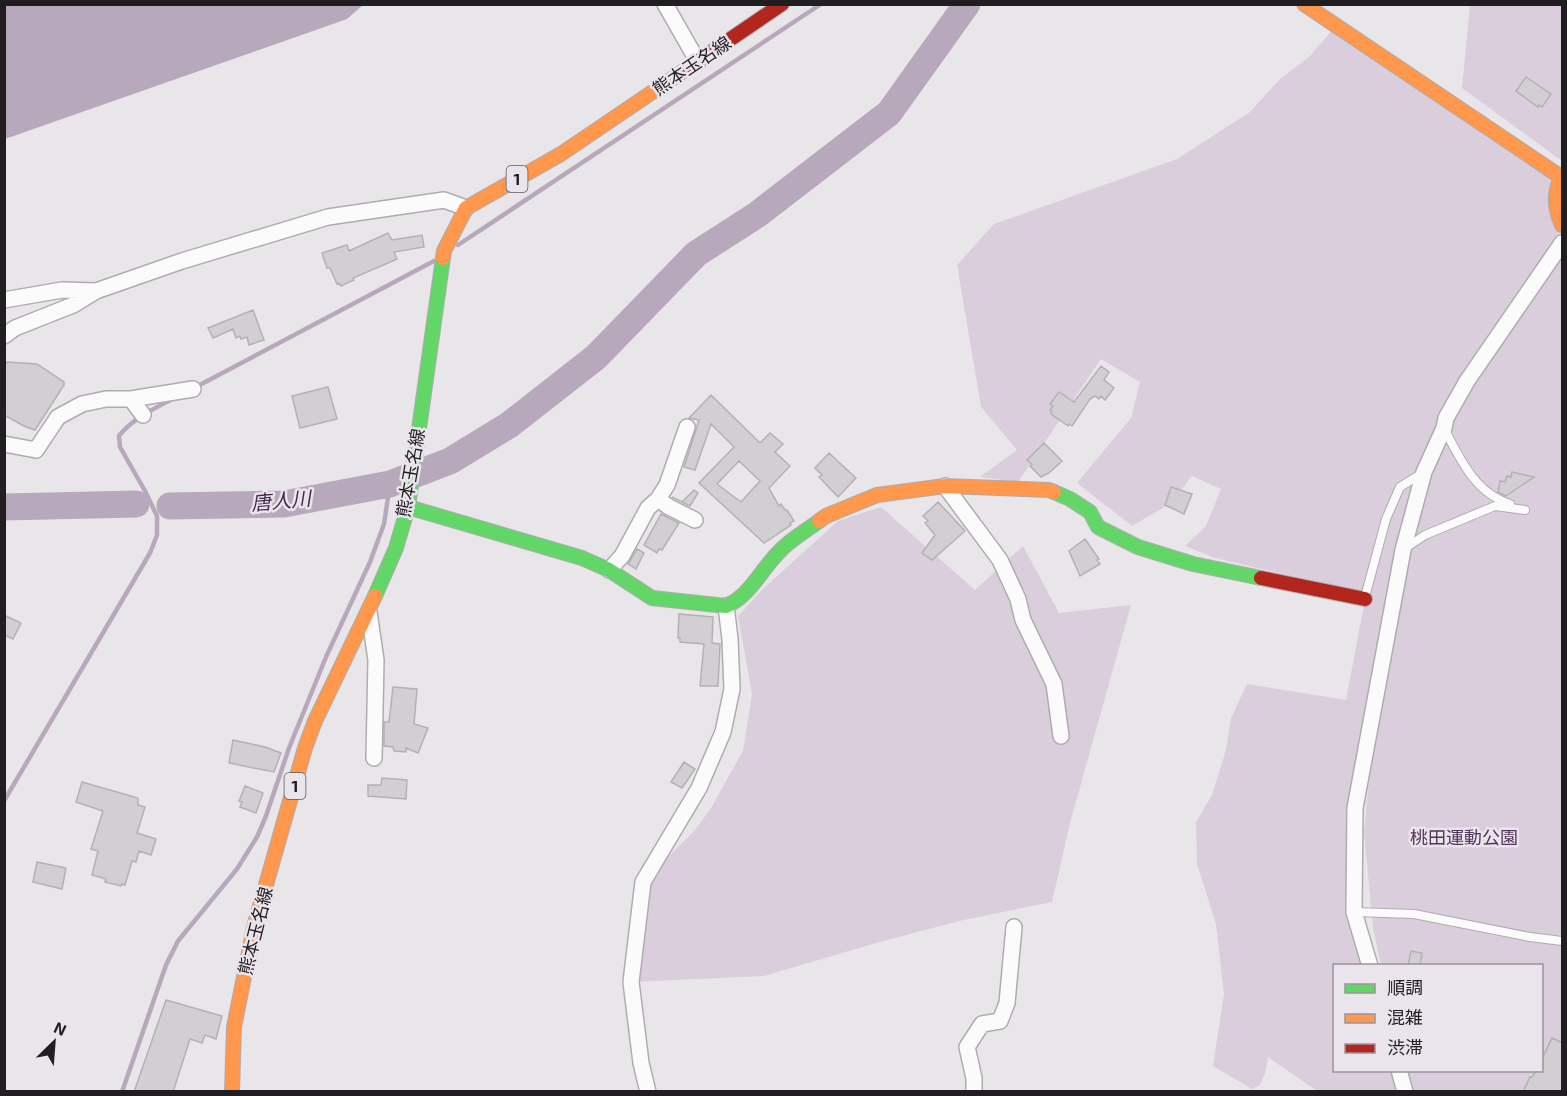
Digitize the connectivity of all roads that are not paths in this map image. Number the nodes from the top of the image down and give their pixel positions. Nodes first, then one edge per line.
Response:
1 (665, 4) edge
2 (782, 4) edge
3 (1304, 4) edge
4 (698, 62) junction
5 (1562, 176) edge
6 (466, 208) junction
7 (1563, 225) edge
8 (1563, 243) edge
9 (96, 291) junction
10 (4, 300) edge
11 (4, 336) edge
12 (193, 388) dead end
13 (131, 399) junction
14 (143, 415) dead end
15 (687, 427) dead end
16 (1444, 428) junction
17 (4, 444) edge
18 (1424, 472) junction
19 (945, 486) junction
20 (658, 499) junction
21 (409, 501) junction
22 (695, 520) dead end
23 (1403, 550) junction
24 (609, 570) junction
25 (1365, 599) joint
26 (726, 606) junction
27 (369, 609) junction
28 (1061, 736) dead end
29 (374, 758) dead end
30 (1354, 912) junction
31 (1014, 927) dead end
32 (1563, 941) edge
33 (1369, 964) edge
34 (1399, 1072) edge
35 (232, 1092) edge
36 (648, 1092) edge
37 (974, 1092) edge
38 (1405, 1092) edge

1 - 4 street
2 - 4 street, 熊本玉名線 / 1
3 - 5 street
4 - 6 street, 熊本玉名線 / 1
5 - 7 street
6 - 9 street
6 - 21 street, 熊本玉名線 / 1
8 - 16 street
9 - 10 street
9 - 11 street
12 - 13 street
13 - 14 street
13 - 17 street
15 - 20 street
16 - 18 street
16 - 23 lane
18 - 23 street
18 - 25 lane
19 - 25 street
19 - 26 street
19 - 28 street
20 - 22 street
20 - 24 street
21 - 24 street
21 - 27 street, 熊本玉名線 / 1
23 - 30 street
24 - 26 street
26 - 36 street
27 - 29 street
27 - 35 street, 熊本玉名線 / 1
30 - 32 lane
30 - 33 street
31 - 37 street
34 - 38 street

